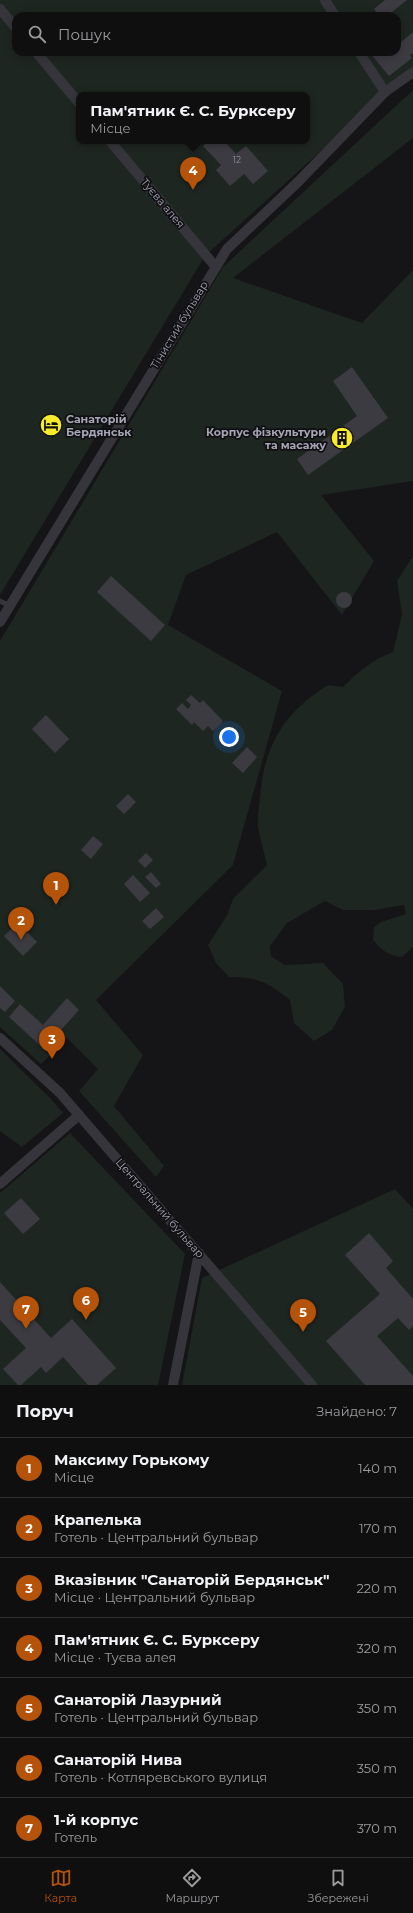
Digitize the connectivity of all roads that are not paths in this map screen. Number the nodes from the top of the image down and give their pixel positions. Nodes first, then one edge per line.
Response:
1 (325, 0) edge
2 (0, 9) edge
3 (332, 12) edge
4 (12, 23) edge
5 (39, 56) edge
6 (362, 56) edge
7 (413, 72) edge
8 (385, 92) junction
9 (76, 100) edge
10 (113, 144) edge
11 (215, 266) junction
12 (0, 601) edge
13 (10, 606) junction
14 (0, 622) edge
15 (0, 1038) edge
16 (79, 1115) junction
17 (0, 1184) edge
18 (198, 1253) junction
19 (173, 1385) edge
20 (312, 1385) edge

1 - 3 street
2 - 4 street
5 - 9 street
6 - 8 street
7 - 8 street, Тінистий бульвар
8 - 11 street, Тінистий бульвар
10 - 11 street, Туєва алея
11 - 13 street, Тінистий бульвар
12 - 13 lane
13 - 14 street, Тінистий бульвар
15 - 16 street, Центральний бульвар
16 - 17 street
16 - 18 street, Центральний бульвар
18 - 19 street
18 - 20 street, Центральний бульвар

